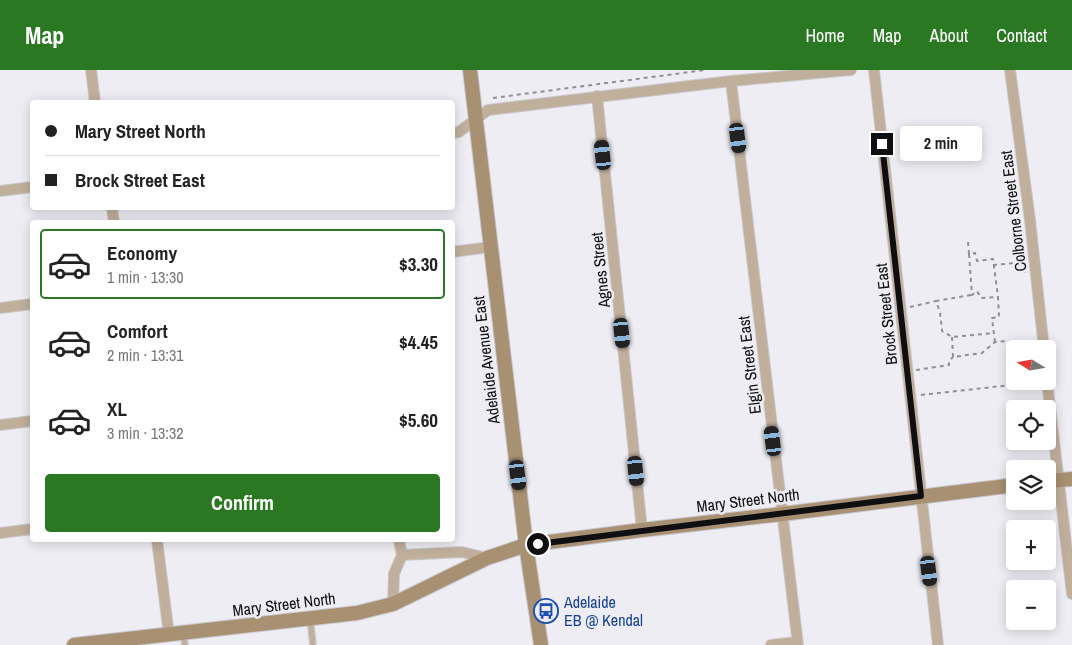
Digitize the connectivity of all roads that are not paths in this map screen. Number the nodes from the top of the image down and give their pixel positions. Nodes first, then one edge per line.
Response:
1 (90, 70) edge
2 (470, 70) edge
3 (851, 70) edge
4 (874, 70) edge
5 (1010, 70) edge
6 (731, 81) junction
7 (597, 96) junction
8 (95, 100) edge
9 (475, 119) junction
10 (455, 133) edge
11 (30, 187) edge
12 (0, 190) edge
13 (490, 247) junction
14 (455, 252) edge
15 (30, 304) edge
16 (0, 308) edge
17 (1043, 340) edge
18 (1048, 390) edge
19 (30, 421) edge
20 (0, 425) edge
21 (1060, 480) edge
22 (1006, 486) edge
23 (921, 496) junction
24 (782, 514) junction
25 (30, 529) edge
26 (642, 530) junction
27 (0, 533) edge
28 (157, 542) edge
29 (399, 542) edge
30 (526, 545) junction
31 (402, 555) junction
32 (487, 558) junction
33 (1070, 564) edge
34 (1072, 594) edge
35 (393, 604) junction
36 (310, 618) junction
37 (169, 635) junction
38 (184, 639) edge
39 (797, 643) edge
40 (74, 645) edge
41 (313, 645) edge
42 (541, 645) edge
43 (771, 645) edge
44 (938, 645) edge

1 - 8 street
2 - 9 street, Adelaide Avenue East
3 - 6 street
4 - 23 street, Brock Street East
5 - 17 street, Colborne Street East
6 - 7 street
6 - 24 street, Elgin Street East
7 - 9 street
7 - 26 street, Agnes Street
9 - 10 street
9 - 13 street, Adelaide Avenue East
11 - 12 street
13 - 14 street
13 - 30 street, Adelaide Avenue East
15 - 16 street
18 - 21 street
19 - 20 street
21 - 33 street
22 - 23 street, Mary Street North
23 - 24 street, Mary Street North
23 - 44 street, Brock Street East
24 - 26 street, Mary Street North
24 - 39 street, Elgin Street East
25 - 27 street
26 - 30 street, Mary Street North
28 - 37 street
29 - 31 street
30 - 32 street, Mary Street North
30 - 42 street, Adelaide Avenue East
31 - 32 street
31 - 35 street
32 - 35 street, Mary Street North
33 - 34 street
35 - 36 street, Mary Street North
36 - 38 street, Mary Street North
36 - 41 lane
37 - 38 street, Mary Street North
37 - 40 street, Mary Street North
39 - 43 street

